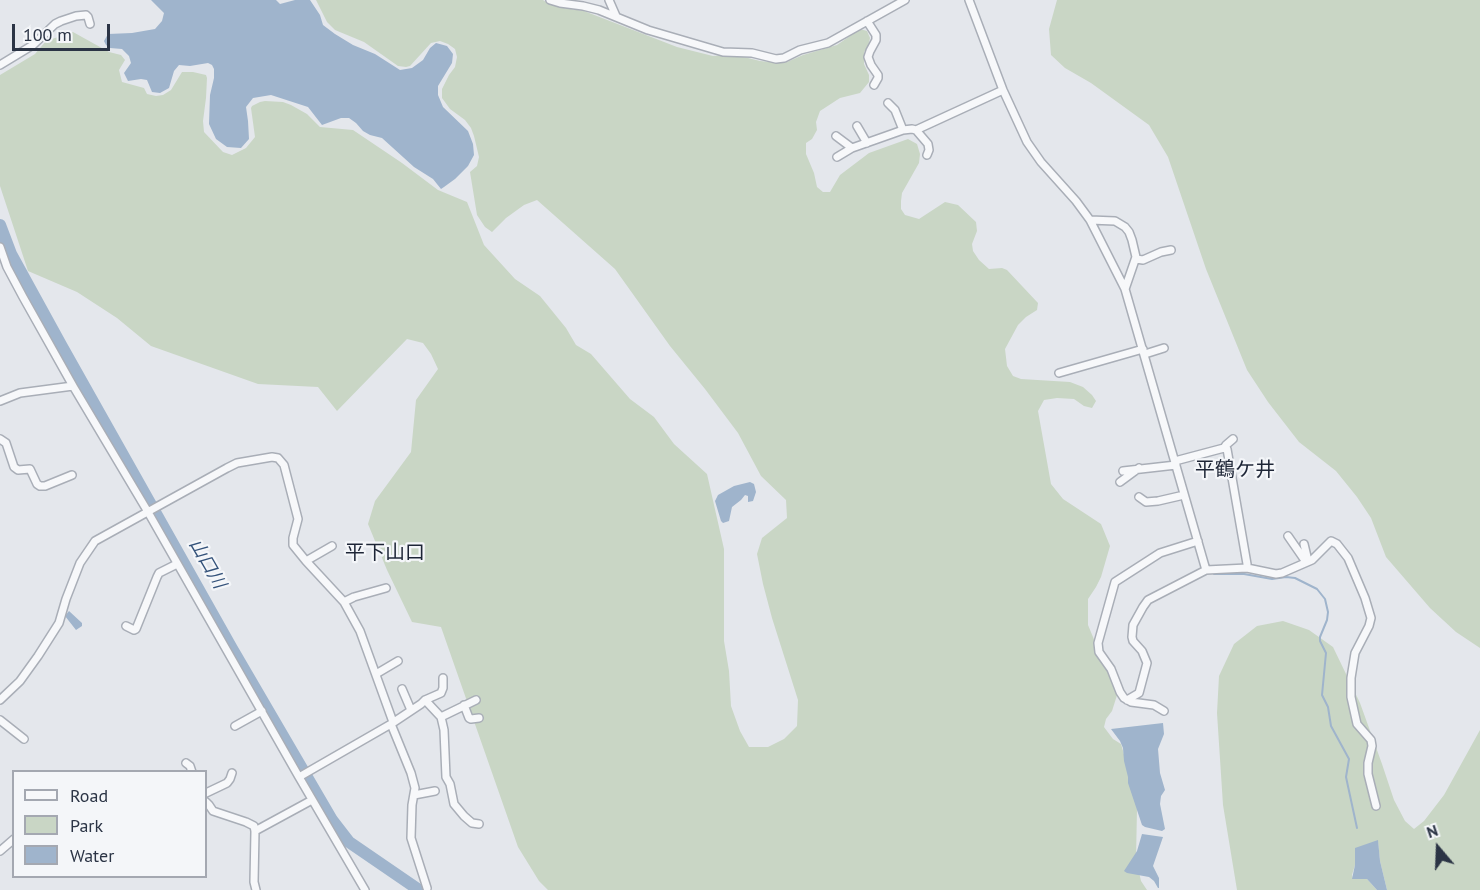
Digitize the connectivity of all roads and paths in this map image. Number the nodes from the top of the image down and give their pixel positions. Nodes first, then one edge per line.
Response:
1 (549, 0) edge
2 (609, 0) edge
3 (906, 0) edge
4 (969, 0) edge
5 (616, 16) junction
6 (867, 21) junction
7 (90, 24) dead end
8 (0, 65) edge
9 (874, 85) dead end
10 (1002, 90) junction
11 (888, 103) dead end
12 (857, 126) dead end
13 (903, 130) junction
14 (916, 130) junction
15 (836, 136) dead end
16 (867, 143) junction
17 (852, 148) junction
18 (927, 155) dead end
19 (837, 158) dead end
20 (1090, 220) junction
21 (0, 247) edge
22 (1171, 250) dead end
23 (1136, 259) junction
24 (1125, 289) junction
25 (1164, 348) dead end
26 (1144, 352) junction
27 (1059, 373) dead end
28 (73, 386) junction
29 (0, 401) edge
30 (0, 439) edge
31 (1233, 439) dead end
32 (1224, 448) junction
33 (1175, 463) junction
34 (1139, 468) junction
35 (1123, 471) dead end
36 (72, 475) dead end
37 (1120, 482) dead end
38 (1184, 495) junction
39 (1139, 497) dead end
40 (149, 511) junction
41 (1288, 537) dead end
42 (1198, 542) junction
43 (1304, 544) dead end
44 (332, 546) dead end
45 (306, 561) junction
46 (1307, 562) junction
47 (177, 564) junction
48 (1247, 568) junction
49 (1206, 570) junction
50 (386, 588) dead end
51 (344, 602) junction
52 (126, 626) dead end
53 (398, 661) dead end
54 (376, 674) junction
55 (443, 678) dead end
56 (402, 689) dead end
57 (0, 700) edge
58 (425, 700) junction
59 (476, 700) dead end
60 (1127, 700) junction
61 (464, 705) junction
62 (411, 710) junction
63 (262, 711) junction
64 (1164, 711) dead end
65 (441, 717) junction
66 (479, 718) dead end
67 (0, 720) edge
68 (392, 723) junction
69 (235, 726) dead end
70 (24, 739) dead end
71 (186, 763) dead end
72 (192, 770) edge
73 (232, 773) dead end
74 (300, 776) junction
75 (435, 791) dead end
76 (207, 793) edge
77 (414, 795) junction
78 (312, 800) junction
79 (1376, 806) dead end
80 (209, 813) edge
81 (479, 824) dead end
82 (255, 831) junction
83 (12, 841) edge
84 (0, 851) edge
85 (427, 888) dead end
86 (256, 890) edge
87 (365, 890) edge

1 - 5 street
2 - 5 street
3 - 6 street
4 - 10 street
5 - 6 street
6 - 9 street
7 - 8 street
10 - 14 street
10 - 20 street
11 - 13 street
12 - 16 street
13 - 14 street
13 - 16 street
14 - 18 street
15 - 17 street
16 - 17 street
17 - 19 street
20 - 23 street
20 - 24 street
21 - 28 street
22 - 23 street
23 - 24 street
24 - 26 street
25 - 26 street
26 - 27 street
26 - 33 street
28 - 29 street
28 - 40 street
30 - 36 street
31 - 32 street
32 - 33 street
32 - 48 street
33 - 34 street
33 - 38 street
34 - 35 street
34 - 37 street
38 - 39 street
38 - 42 street
40 - 45 street
40 - 47 street
40 - 57 street
41 - 46 street
42 - 49 street
42 - 60 street
43 - 46 street
44 - 45 street
45 - 51 street
46 - 48 street
46 - 79 street
47 - 52 street
47 - 63 street
48 - 49 street
49 - 60 street
50 - 51 street
51 - 54 street
53 - 54 street
54 - 68 street
55 - 58 street
56 - 62 street
58 - 62 street
58 - 65 street
59 - 61 street
60 - 64 street
61 - 65 street
61 - 66 street
62 - 68 street
63 - 69 street
63 - 74 street
65 - 81 street
67 - 70 street
68 - 74 street
68 - 77 street
71 - 72 street
73 - 76 street
74 - 78 street
75 - 77 street
77 - 85 street
78 - 82 street
78 - 87 street
80 - 82 street
82 - 86 street
83 - 84 street

